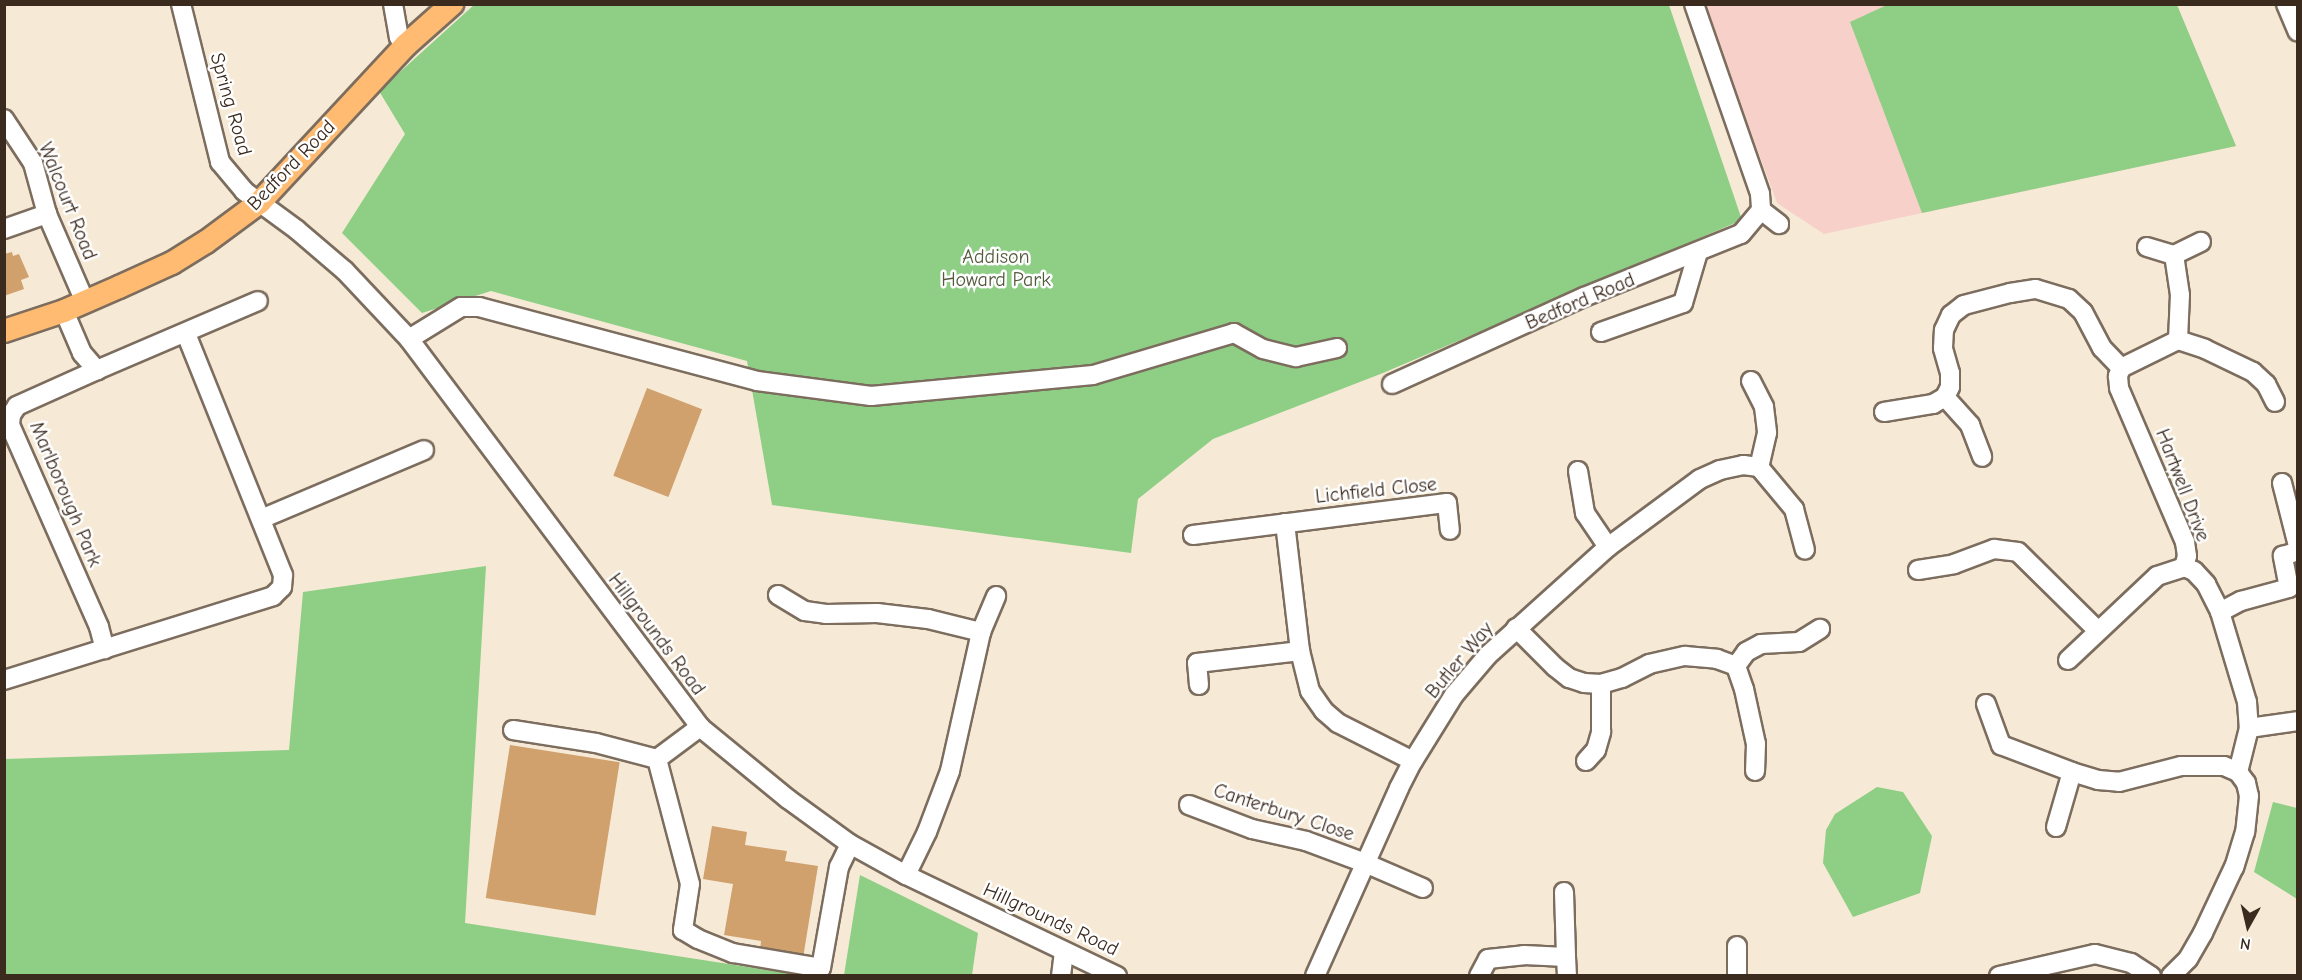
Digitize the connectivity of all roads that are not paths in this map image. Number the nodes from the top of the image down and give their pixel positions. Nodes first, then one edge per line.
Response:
1 (180, 4) edge
2 (393, 4) edge
3 (452, 4) edge
4 (1694, 4) edge
5 (2286, 4) edge
6 (2298, 32) edge
7 (406, 45) junction
8 (7, 127) edge
9 (260, 202) junction
10 (1761, 210) junction
11 (47, 214) junction
12 (1779, 224) dead end
13 (4, 229) edge
14 (2201, 242) dead end
15 (2147, 247) dead end
16 (1698, 252) junction
17 (2174, 255) junction
18 (85, 302) junction
19 (258, 302) dead end
20 (64, 311) junction
21 (4, 331) edge
22 (1601, 332) dead end
23 (186, 334) junction
24 (409, 339) junction
25 (2178, 340) junction
26 (1337, 348) dead end
27 (2121, 368) junction
28 (97, 370) junction
29 (1751, 381) dead end
30 (1392, 384) dead end
31 (1945, 398) junction
32 (2275, 402) dead end
33 (1884, 412) dead end
34 (424, 450) dead end
35 (1982, 457) dead end
36 (1759, 467) junction
37 (1578, 471) dead end
38 (2282, 483) dead end
39 (261, 519) junction
40 (1285, 522) junction
41 (1450, 530) dead end
42 (1193, 535) dead end
43 (1608, 547) junction
44 (2298, 548) edge
45 (1805, 550) dead end
46 (2184, 567) junction
47 (1918, 570) dead end
48 (778, 595) dead end
49 (996, 596) dead end
50 (2220, 612) junction
51 (1516, 628) junction
52 (1820, 629) dead end
53 (2098, 631) junction
54 (981, 632) junction
55 (105, 650) junction
56 (1300, 651) junction
57 (2068, 660) dead end
58 (1736, 666) junction
59 (4, 680) edge
60 (1601, 684) junction
61 (1199, 685) dead end
62 (1986, 704) dead end
63 (2298, 721) edge
64 (700, 727) junction
65 (2249, 728) junction
66 (513, 730) dead end
67 (1596, 756) dead end
68 (657, 759) junction
69 (1413, 761) junction
70 (1755, 771) dead end
71 (2072, 772) junction
72 (2238, 772) junction
73 (1190, 805) dead end
74 (2055, 827) dead end
75 (850, 844) junction
76 (1365, 862) junction
77 (906, 875) junction
78 (1423, 888) dead end
79 (1564, 892) dead end
80 (1737, 946) dead end
81 (1064, 951) junction
82 (1566, 966) edge
83 (1061, 975) edge
84 (1117, 975) edge
85 (1315, 975) edge
86 (1479, 975) edge
87 (1737, 975) edge
88 (1999, 975) edge
89 (2151, 975) edge
90 (2171, 975) edge

1 - 9 street, Spring Road
2 - 7 street
3 - 7 main road, Bedford Road
4 - 10 street
5 - 6 street
7 - 9 main road, Bedford Road
8 - 11 street, Walcourt Road
9 - 18 main road, Bedford Road
9 - 24 street, Hillgrounds Road
10 - 12 street
10 - 16 street, Bedford Road
11 - 13 street
11 - 18 street, Walcourt Road
14 - 17 street
15 - 17 street
16 - 22 street
16 - 30 street, Bedford Road
17 - 25 street
18 - 20 main road, Bedford Road
19 - 23 street, Marlborough Park
20 - 21 main road, Bedford Road
20 - 28 street
23 - 28 street, Marlborough Park
23 - 39 street
24 - 26 street
24 - 64 street, Hillgrounds Road
25 - 27 street
25 - 32 street
27 - 31 street
27 - 46 street, Hartwell Drive
28 - 55 street, Marlborough Park
29 - 36 street
31 - 33 street
31 - 35 street
34 - 39 street
36 - 43 street, Butler Way
36 - 45 street
37 - 43 street
38 - 44 street
39 - 55 street
40 - 41 street, Lichfield Close
40 - 42 street, Lichfield Close
40 - 56 street
43 - 51 street, Butler Way
44 - 50 street
46 - 50 street, Hartwell Drive
46 - 53 street
47 - 53 street
48 - 54 street
49 - 54 street
50 - 65 street, Hartwell Drive
51 - 60 street
51 - 69 street, Butler Way
52 - 58 street
53 - 57 street
54 - 77 street
55 - 59 street
56 - 61 street
56 - 69 street
58 - 60 street
58 - 70 street
60 - 67 street
62 - 71 street
63 - 65 street
64 - 68 street
64 - 75 street, Hillgrounds Road
65 - 72 street, Hartwell Drive
66 - 68 street
68 - 75 street
69 - 76 street, Butler Way
71 - 72 street
71 - 74 street
72 - 90 street
73 - 76 street, Canterbury Close
75 - 77 street, Hillgrounds Road
76 - 78 street
76 - 85 street, Butler Way
77 - 81 street, Hillgrounds Road
79 - 82 street
80 - 87 street
81 - 83 street
81 - 84 street, Hillgrounds Road
82 - 86 street
88 - 89 street

